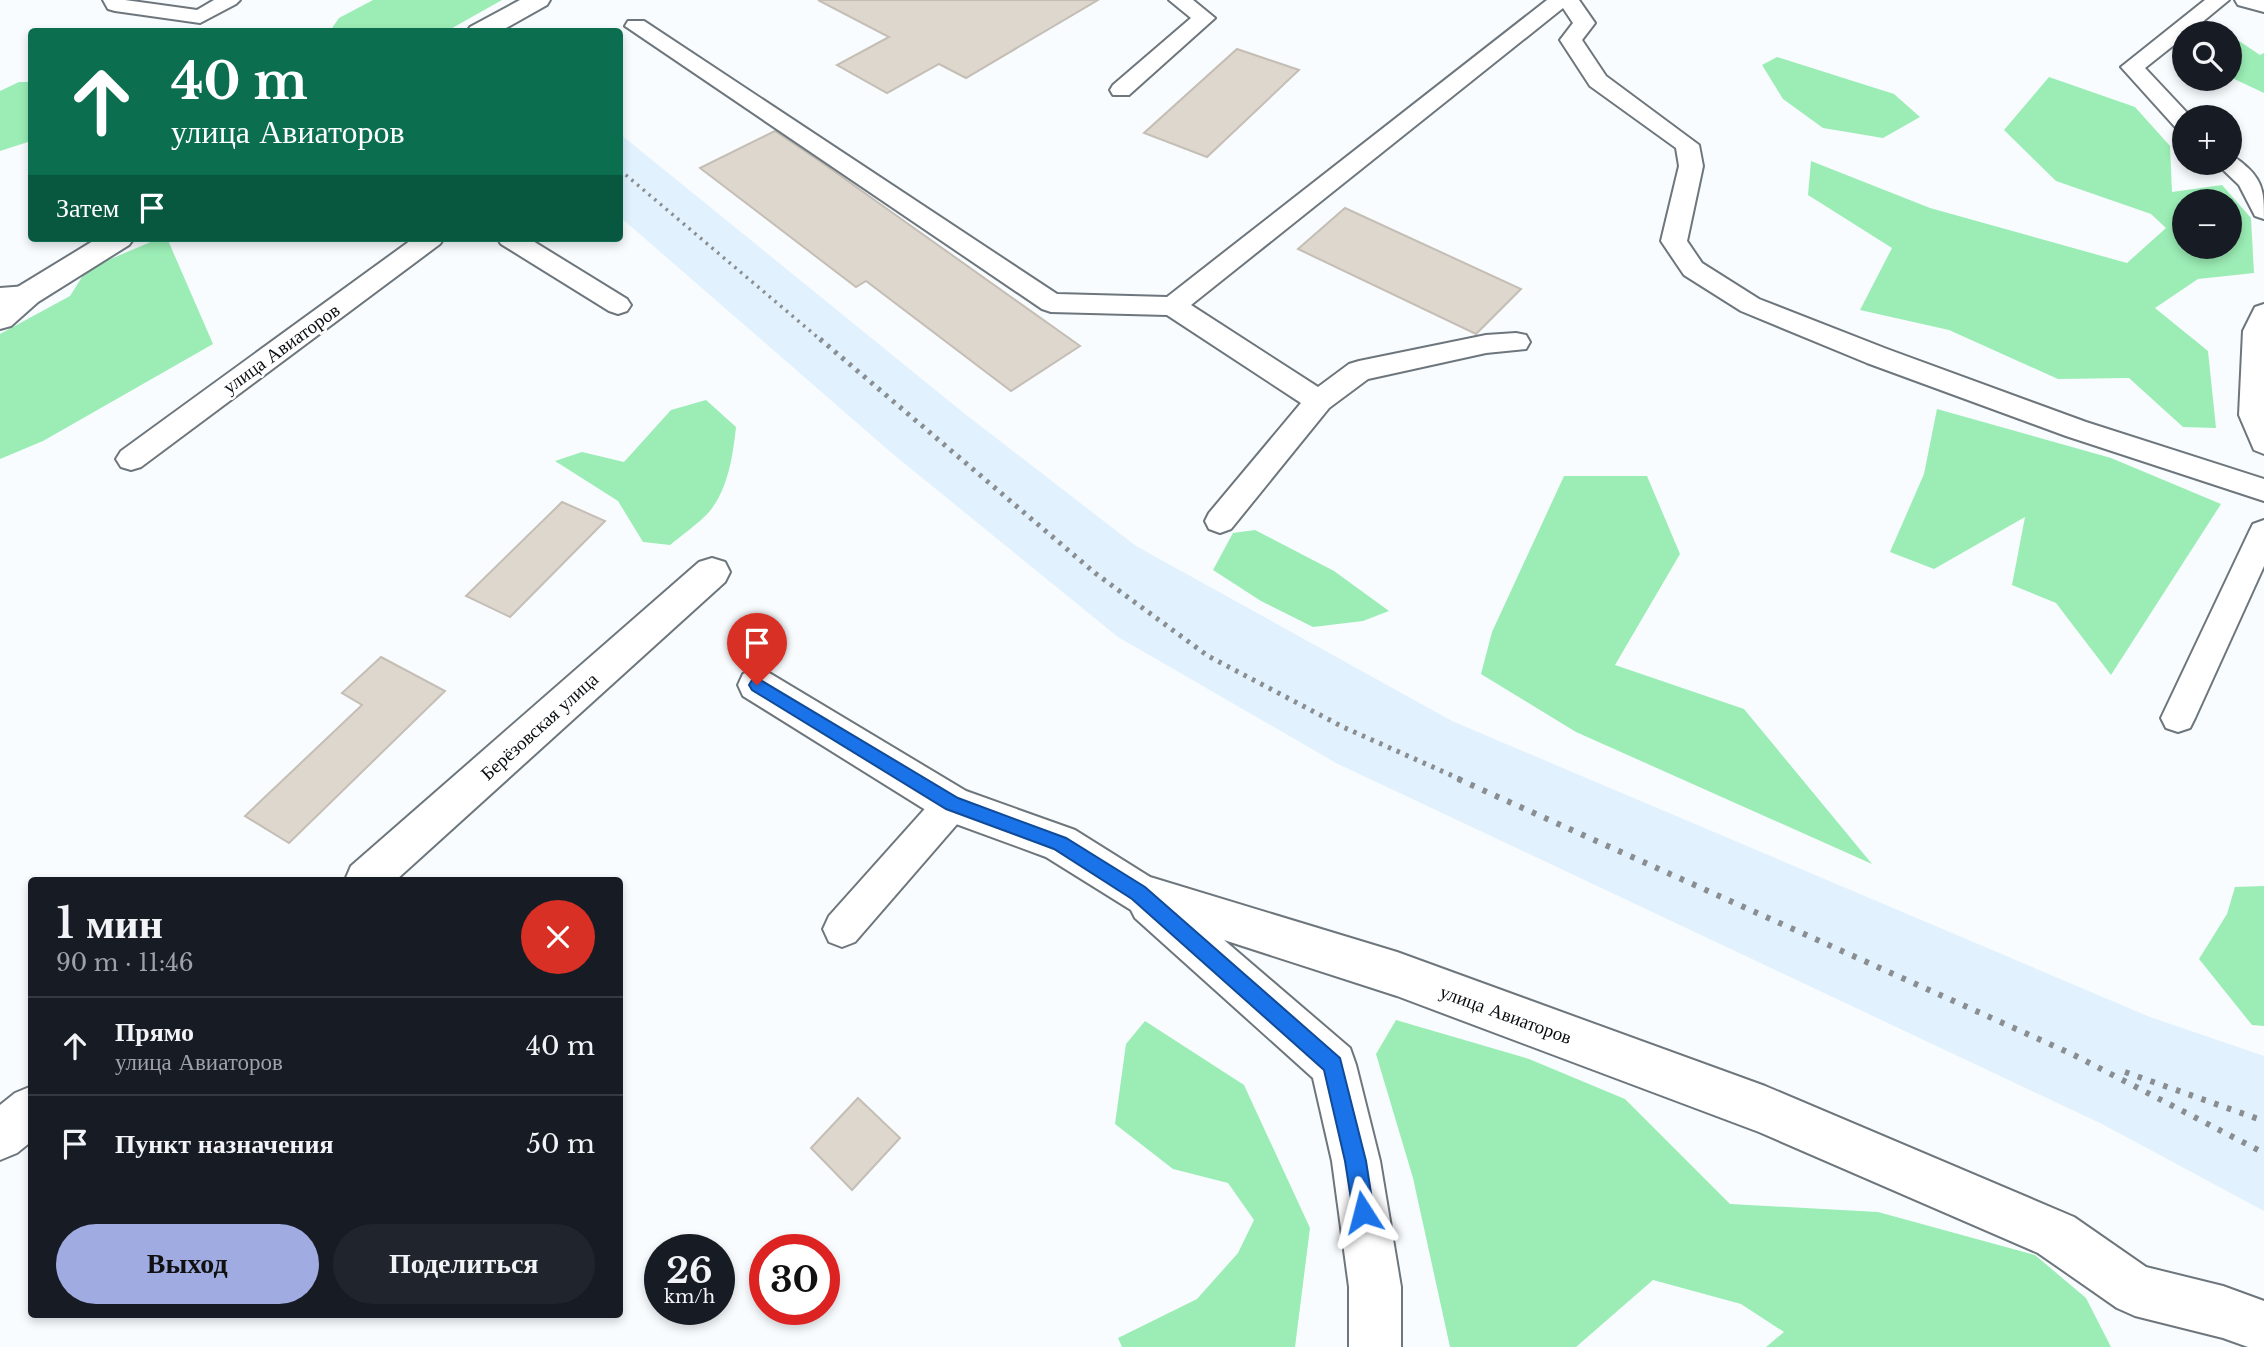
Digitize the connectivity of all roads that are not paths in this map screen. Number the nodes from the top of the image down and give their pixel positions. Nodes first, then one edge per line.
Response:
1 (114, 0) edge
2 (229, 0) edge
3 (538, 0) edge
4 (1180, 0) edge
5 (1560, 0) edge
6 (1567, 0) edge
7 (2218, 0) edge
8 (2247, 0) edge
9 (2264, 5) edge
10 (636, 26) dead end
11 (486, 28) edge
12 (1121, 90) dead end
13 (2172, 110) edge
14 (2242, 175) edge
15 (2264, 211) edge
16 (112, 242) edge
17 (426, 242) edge
18 (516, 242) edge
19 (13, 296) edge
20 (618, 305) dead end
21 (1173, 306) junction
22 (2264, 313) edge
23 (0, 319) edge
24 (1516, 342) dead end
25 (1319, 401) junction
26 (2264, 443) edge
27 (131, 459) dead end
28 (2264, 490) edge
29 (1220, 521) dead end
30 (2264, 532) edge
31 (712, 572) dead end
32 (757, 685) dead end
33 (2178, 718) dead end
34 (952, 804) junction
35 (369, 877) edge
36 (1139, 893) junction
37 (842, 929) dead end
38 (28, 1113) edge
39 (0, 1136) edge
40 (2264, 1327) edge
41 (1375, 1347) edge

1 - 2 lane
3 - 11 street
4 - 12 lane
5 - 21 lane
6 - 28 lane
7 - 13 lane
8 - 9 street
10 - 21 lane
14 - 15 lane
16 - 19 street
17 - 27 lane, улица Авиаторов
18 - 20 lane
19 - 23 street
21 - 25 lane
22 - 26 lane
24 - 25 lane
25 - 29 lane
30 - 33 lane
31 - 35 street, Берёзовская улица
32 - 34 street, улица Авиаторов
34 - 36 street, улица Авиаторов
34 - 37 lane
36 - 40 street, улица Авиаторов
36 - 41 street
38 - 39 street

